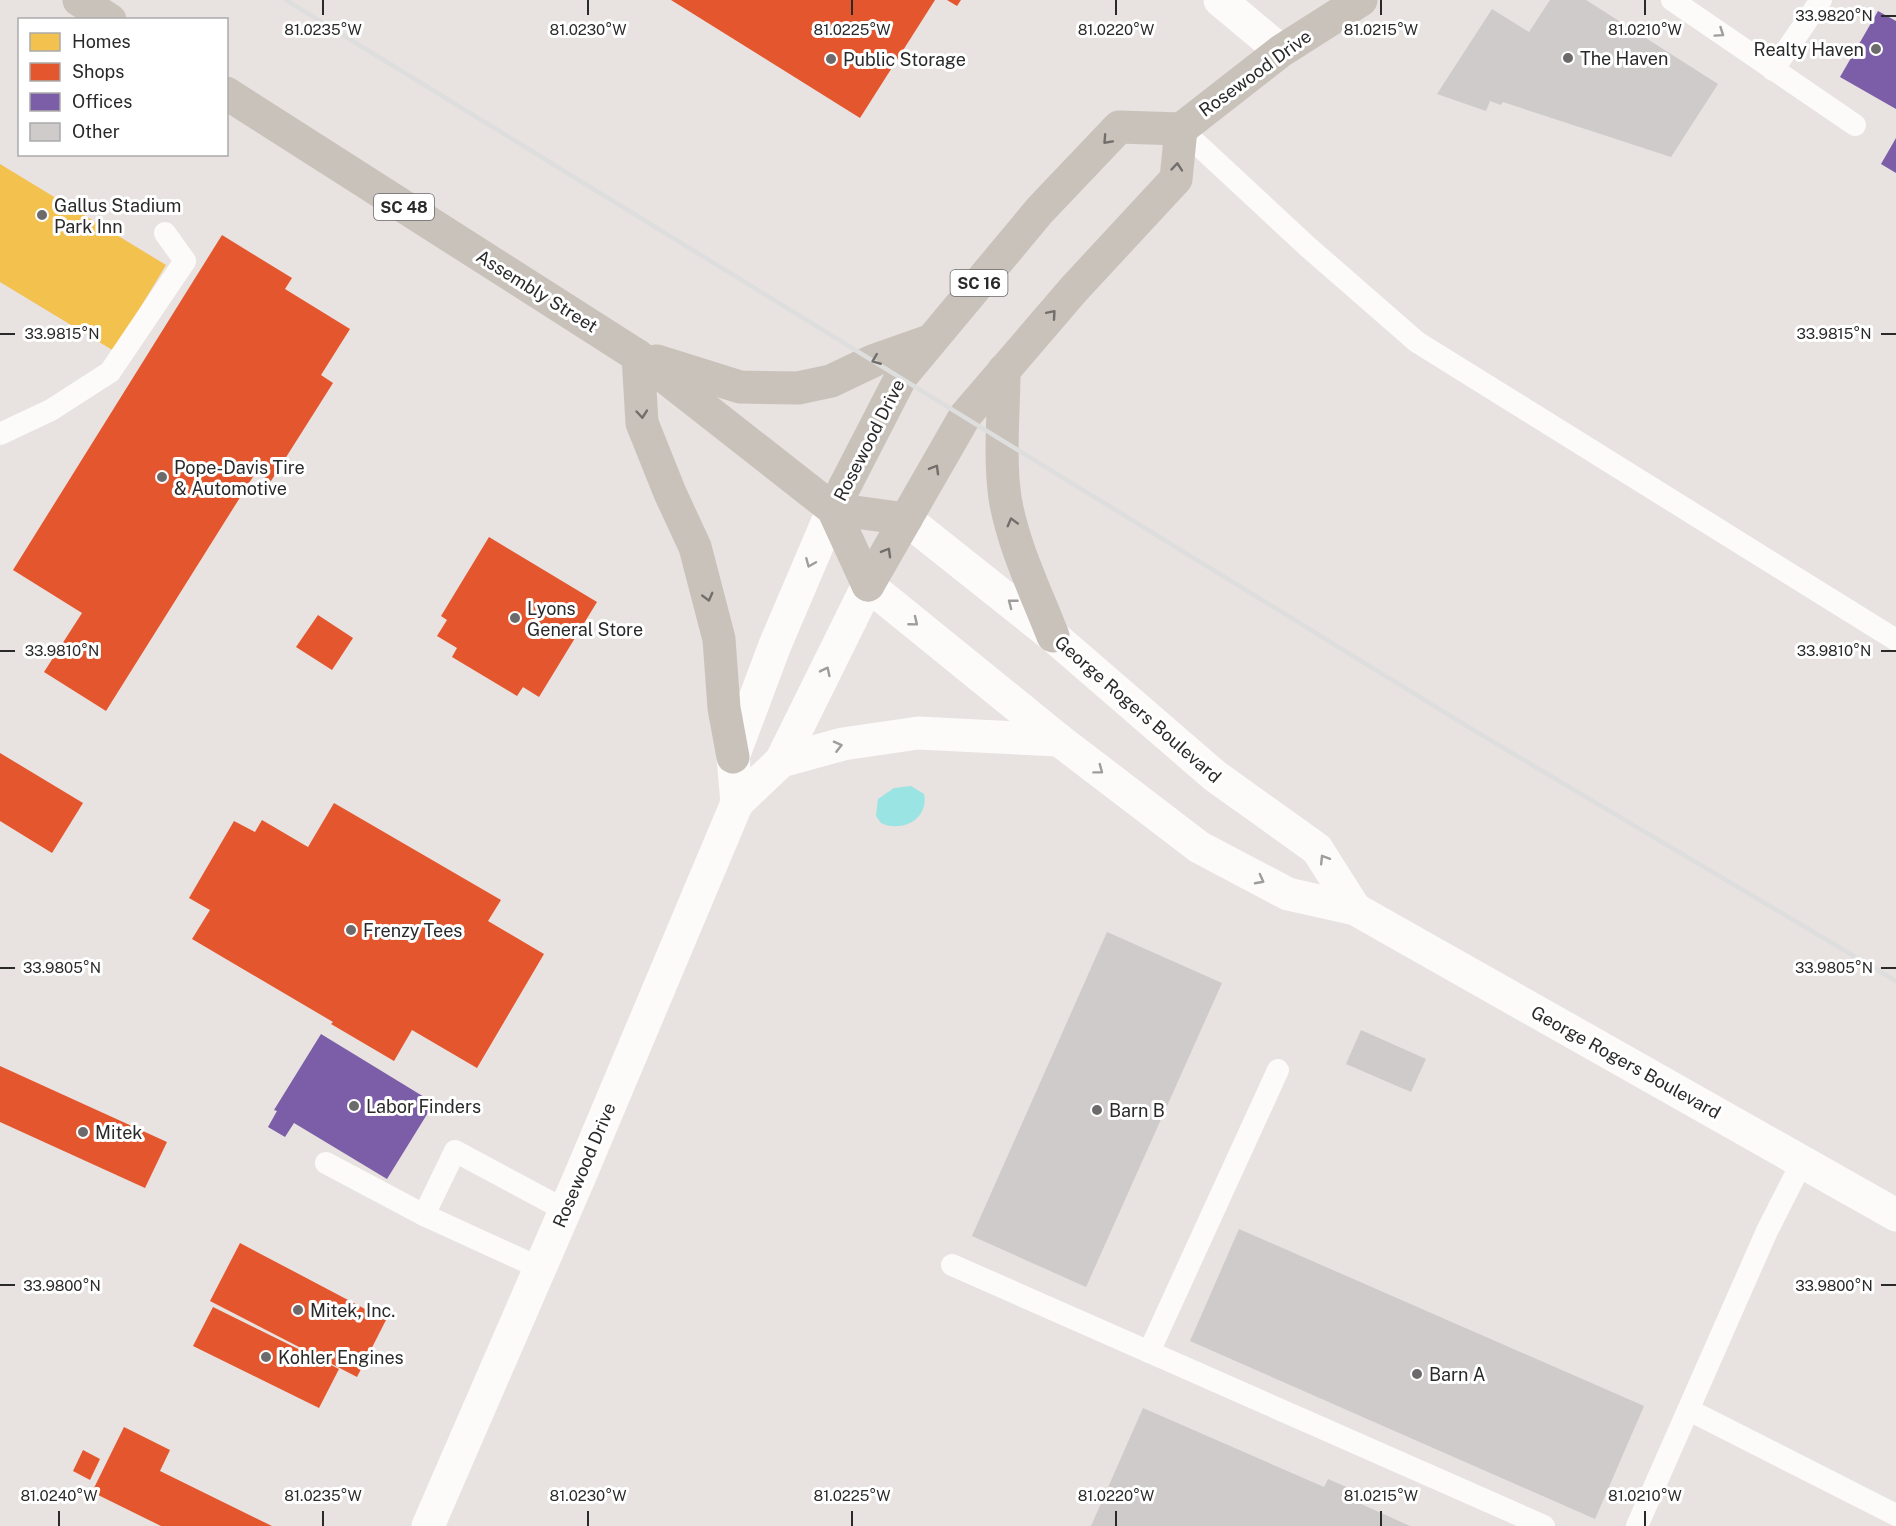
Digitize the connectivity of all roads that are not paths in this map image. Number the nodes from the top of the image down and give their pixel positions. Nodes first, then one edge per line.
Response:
1 (79, 0) edge
2 (1220, 0) edge
3 (1361, 0) edge
4 (1672, 0) edge
5 (1821, 0) edge
6 (107, 18) edge
7 (1281, 51) junction
8 (1773, 70) junction
9 (228, 94) edge
10 (1855, 125) dead end
11 (1181, 129) junction
12 (165, 233) dead end
13 (931, 340) junction
14 (638, 356) junction
15 (1004, 370) junction
16 (0, 434) edge
17 (833, 509) junction
18 (906, 519) junction
19 (868, 585) junction
20 (1053, 636) junction
21 (1896, 640) edge
22 (1059, 740) junction
23 (733, 757) junction
24 (781, 761) junction
25 (737, 803) junction
26 (1355, 909) junction
27 (1278, 1070) dead end
28 (1802, 1162) junction
29 (326, 1163) dead end
30 (565, 1210) junction
31 (424, 1215) junction
32 (1896, 1215) edge
33 (952, 1265) dead end
34 (540, 1268) junction
35 (1149, 1352) junction
36 (1689, 1410) junction
37 (1896, 1515) edge
38 (428, 1526) edge
39 (1544, 1526) edge
40 (1638, 1526) edge

1 - 6 main road
2 - 7 street
3 - 7 main road, Rosewood Drive
4 -> 8 lane
5 - 8 lane
7 - 11 main road, Rosewood Drive
8 - 10 lane
9 - 14 main road, Assembly Street / SC 48
11 -> 13 main road, Rosewood Drive / SC 16
15 -> 11 main road, Rosewood Drive
11 - 21 lane
12 - 16 lane
13 -> 14 main road
13 - 17 main road, Rosewood Drive / SC 16
14 - 17 main road, Assembly Street / SC 48
14 -> 23 main road
18 -> 15 main road, Rosewood Drive
20 -> 15 main road
17 - 18 main road
17 - 19 main road, Assembly Street
17 -> 23 street, Rosewood Drive / SC 16
19 -> 18 main road, Rosewood Drive
20 -> 18 street, George Rogers Boulevard
19 -> 22 street, George Rogers Boulevard
24 -> 19 street, Rosewood Drive
26 -> 20 street, George Rogers Boulevard
24 -> 22 street
22 -> 26 street, George Rogers Boulevard
23 - 25 street, Rosewood Drive
24 - 25 street, Rosewood Drive
25 - 30 street, Rosewood Drive
26 - 28 street, George Rogers Boulevard
27 - 35 lane
28 - 32 street, George Rogers Boulevard
28 - 36 lane
29 - 31 lane
30 - 31 lane
30 - 34 street, Rosewood Drive
31 - 34 lane
33 - 35 lane
34 - 38 street, Rosewood Drive
35 - 39 lane
36 - 37 lane
36 - 40 lane

